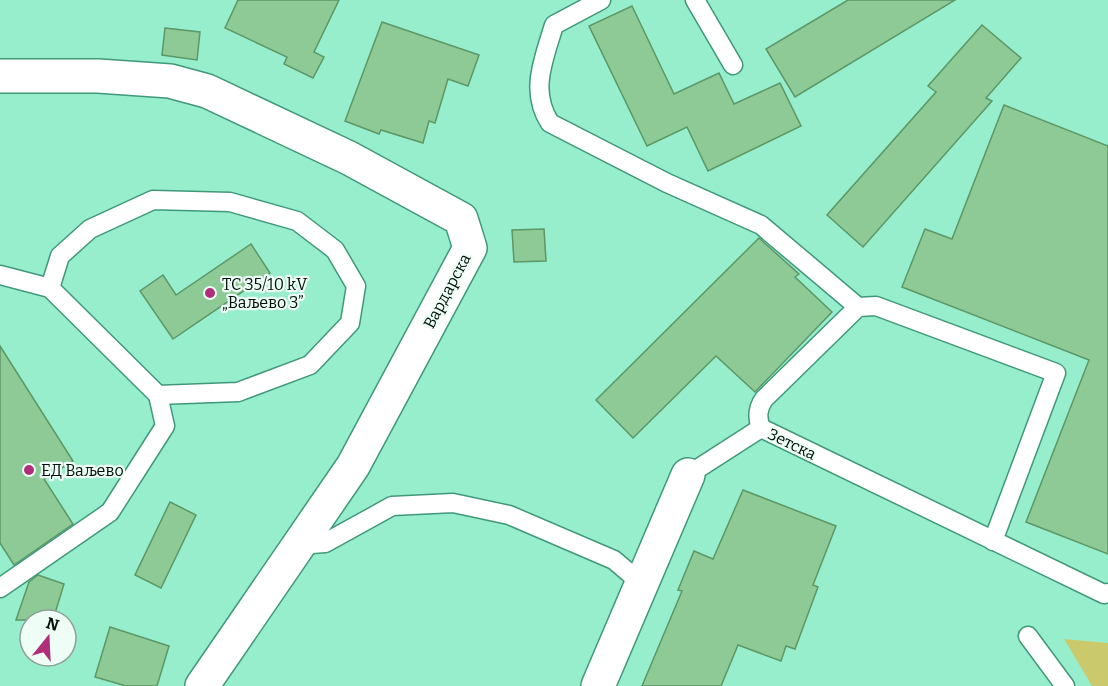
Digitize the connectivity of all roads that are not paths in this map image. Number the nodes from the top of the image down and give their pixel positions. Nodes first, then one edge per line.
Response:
1 (601, 0) edge
2 (696, 0) edge
3 (732, 64) dead end
4 (0, 76) edge
5 (0, 275) edge
6 (50, 288) junction
7 (858, 307) junction
8 (159, 394) junction
9 (761, 428) junction
10 (688, 475) joint
11 (993, 541) junction
12 (299, 545) junction
13 (642, 584) junction
14 (0, 588) edge
15 (1108, 593) edge
16 (1028, 636) dead end
17 (202, 686) edge
18 (598, 686) edge
19 (1065, 686) edge

1 - 7 lane
2 - 3 lane
4 - 12 street, Вардарска
5 - 6 lane
6 - 8 lane
6 - 8 lane
7 - 9 lane
7 - 11 lane
8 - 14 lane
9 - 10 lane, Зетска
9 - 11 lane, Зетска
10 - 13 street, Зетска
11 - 15 lane, Зетска
12 - 13 lane
12 - 17 street, Вардарска
13 - 18 street, Зетска
16 - 19 lane

